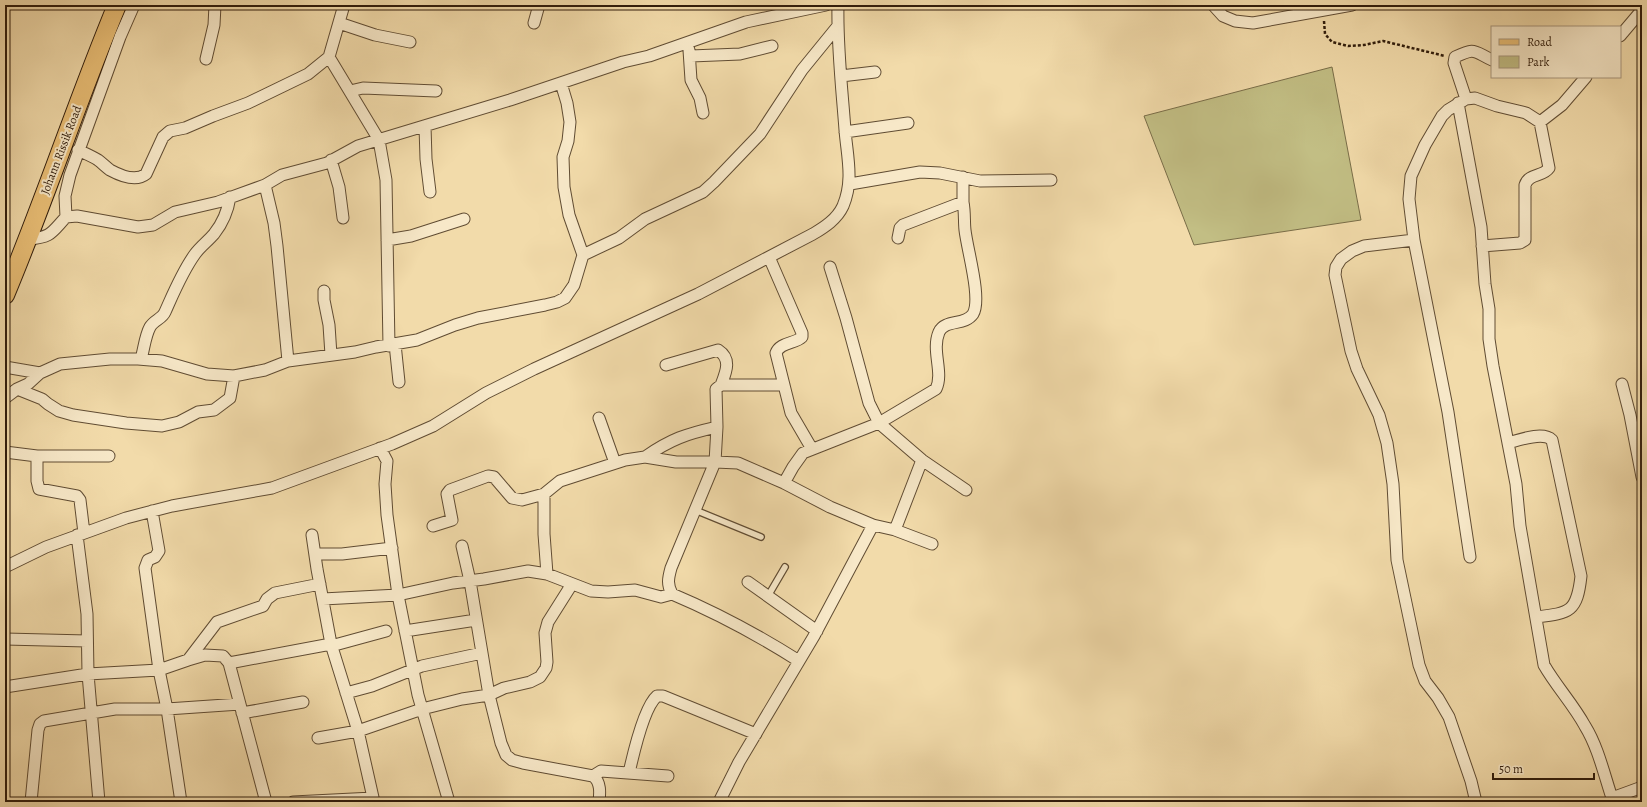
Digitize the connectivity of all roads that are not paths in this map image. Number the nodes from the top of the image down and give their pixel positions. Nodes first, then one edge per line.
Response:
1 (117, 5) edge
2 (134, 5) edge
3 (215, 5) edge
4 (344, 5) edge
5 (539, 5) edge
6 (826, 5) edge
7 (838, 5) edge
8 (1213, 5) edge
9 (1352, 5) edge
10 (1317, 9) edge
11 (1642, 10) edge
12 (339, 23) junction
13 (534, 23) dead end
14 (837, 27) junction
15 (1621, 35) edge
16 (410, 42) dead end
17 (688, 42) junction
18 (772, 46) dead end
19 (691, 56) junction
20 (329, 57) junction
21 (206, 59) dead end
22 (1491, 59) edge
23 (875, 72) dead end
24 (841, 76) junction
25 (1585, 78) edge
26 (561, 83) junction
27 (350, 91) junction
28 (436, 91) dead end
29 (1462, 101) junction
30 (703, 112) dead end
31 (1540, 122) junction
32 (908, 123) dead end
33 (425, 126) junction
34 (845, 132) junction
35 (379, 140) junction
36 (78, 150) junction
37 (332, 160) junction
38 (963, 178) junction
39 (1051, 180) dead end
40 (265, 184) junction
41 (850, 184) junction
42 (430, 192) dead end
43 (230, 197) junction
44 (963, 202) junction
45 (66, 217) junction
46 (343, 218) dead end
47 (464, 219) dead end
48 (898, 238) dead end
49 (29, 239) junction
50 (387, 240) junction
51 (1414, 240) junction
52 (1482, 246) junction
53 (583, 255) junction
54 (769, 257) junction
55 (830, 267) dead end
56 (324, 291) dead end
57 (5, 295) edge
58 (392, 345) junction
59 (331, 355) junction
60 (142, 359) junction
61 (288, 361) junction
62 (666, 365) dead end
63 (5, 366) edge
64 (40, 373) junction
65 (234, 376) junction
66 (399, 382) dead end
67 (1622, 384) dead end
68 (721, 385) junction
69 (784, 385) junction
70 (18, 389) junction
71 (5, 398) edge
72 (599, 418) dead end
73 (879, 423) junction
74 (717, 427) junction
75 (1508, 443) junction
76 (380, 448) junction
77 (812, 449) junction
78 (5, 452) edge
79 (37, 456) junction
80 (110, 456) dead end
81 (645, 456) junction
82 (922, 460) junction
83 (715, 462) junction
84 (615, 463) junction
85 (1642, 477) edge
86 (784, 483) junction
87 (966, 490) dead end
88 (544, 494) junction
89 (695, 510) junction
90 (152, 511) junction
91 (873, 525) junction
92 (433, 526) dead end
93 (895, 530) junction
94 (81, 534) junction
95 (312, 535) dead end
96 (761, 537) dead end
97 (932, 544) dead end
98 (462, 546) dead end
99 (392, 548) junction
100 (315, 554) junction
101 (1470, 557) dead end
102 (785, 566) dead end
103 (5, 567) edge
104 (547, 574) junction
105 (470, 581) junction
106 (748, 582) dead end
107 (320, 584) junction
108 (572, 584) junction
109 (672, 594) junction
110 (398, 595) junction
111 (768, 596) junction
112 (322, 599) junction
113 (1537, 617) junction
114 (476, 620) junction
115 (386, 631) dead end
116 (405, 631) junction
117 (817, 631) junction
118 (5, 639) edge
119 (87, 642) junction
120 (331, 645) junction
121 (482, 653) junction
122 (188, 660) junction
123 (799, 661) junction
124 (229, 664) junction
125 (414, 669) junction
126 (159, 670) junction
127 (88, 674) junction
128 (5, 687) edge
129 (346, 693) junction
130 (489, 695) junction
131 (303, 702) dead end
132 (241, 708) junction
133 (167, 709) junction
134 (422, 709) junction
135 (91, 714) junction
136 (358, 731) junction
137 (756, 734) junction
138 (318, 738) dead end
139 (629, 773) junction
140 (593, 776) junction
141 (668, 776) dead end
142 (1642, 787) edge
143 (374, 800) edge
144 (1613, 800) edge
145 (31, 802) edge
146 (99, 802) edge
147 (181, 802) edge
148 (266, 802) edge
149 (293, 802) edge
150 (449, 802) edge
151 (599, 802) edge
152 (718, 802) edge
153 (1476, 802) edge

1 - 49 main road, Johann Rissik Road
2 - 36 street
3 - 21 street
4 - 12 street
5 - 13 street
6 - 17 street
7 - 14 street
8 - 10 street
9 - 10 street
11 - 15 street
12 - 16 street
12 - 20 street
14 - 24 street
14 - 53 street
17 - 19 street
17 - 26 street
18 - 19 street
19 - 30 street
20 - 27 street
20 - 36 street
22 - 29 street
23 - 24 street
24 - 34 street
25 - 31 street
26 - 33 street
26 - 53 street
27 - 28 street
27 - 35 street
29 - 31 street
29 - 51 street
29 - 52 street
31 - 52 street
32 - 34 street
33 - 35 street
33 - 42 street
34 - 41 street
35 - 37 street
35 - 50 street
36 - 45 street
37 - 40 street
37 - 46 street
38 - 39 street
38 - 41 street
38 - 44 street
40 - 43 street
40 - 61 street
41 - 54 street
43 - 45 street
43 - 60 street
44 - 48 street
44 - 73 street
45 - 49 street
47 - 50 street
49 - 57 main road, Johann Rissik Road
50 - 58 street
51 - 101 street
51 - 153 street
52 - 75 street
53 - 58 street
54 - 69 street
54 - 76 street
55 - 73 street
56 - 59 street
58 - 59 street
58 - 66 street
59 - 61 street
60 - 64 street
60 - 65 street
61 - 65 street
62 - 68 street
63 - 64 street
64 - 70 street
65 - 70 street
67 - 85 street
68 - 69 street
68 - 74 street
69 - 77 street
70 - 71 street
72 - 84 street
73 - 77 street
73 - 82 street
74 - 81 street
74 - 83 street
75 - 113 street
75 - 113 street
76 - 90 street
76 - 99 street
77 - 86 street
78 - 79 street
79 - 80 street
79 - 94 street
81 - 83 street
81 - 84 street
82 - 87 street
82 - 93 street
83 - 86 street
83 - 89 street
84 - 88 street
86 - 91 street
88 - 92 street
88 - 104 street
89 - 96 lane
89 - 109 street
90 - 94 street
90 - 126 street
91 - 93 street
91 - 117 street
93 - 97 street
94 - 103 street
94 - 119 street
95 - 100 street
98 - 105 street
99 - 100 street
99 - 110 street
100 - 107 street
102 - 111 lane
104 - 105 street
104 - 108 street
105 - 110 street
105 - 114 street
106 - 111 street
107 - 112 street
107 - 122 street
108 - 109 street
108 - 130 street
109 - 123 street
110 - 112 street
110 - 116 street
111 - 117 street
112 - 120 street
113 - 144 street
114 - 116 street
114 - 121 street
115 - 120 street
116 - 125 street
117 - 123 street
118 - 119 street
119 - 127 street
120 - 124 street
120 - 129 street
121 - 125 street
121 - 130 street
122 - 124 street
122 - 126 street
123 - 137 street
124 - 132 street
125 - 129 street
125 - 134 street
126 - 127 street
126 - 133 street
127 - 128 street
127 - 135 street
129 - 136 street
130 - 134 street
130 - 140 street
131 - 132 street
132 - 133 street
132 - 148 street
133 - 135 street
133 - 147 street
134 - 136 street
134 - 150 street
135 - 145 street
135 - 146 street
136 - 138 street
136 - 143 street
137 - 139 street
137 - 152 street
139 - 140 street
139 - 141 street
140 - 151 street
142 - 144 street
143 - 149 street

